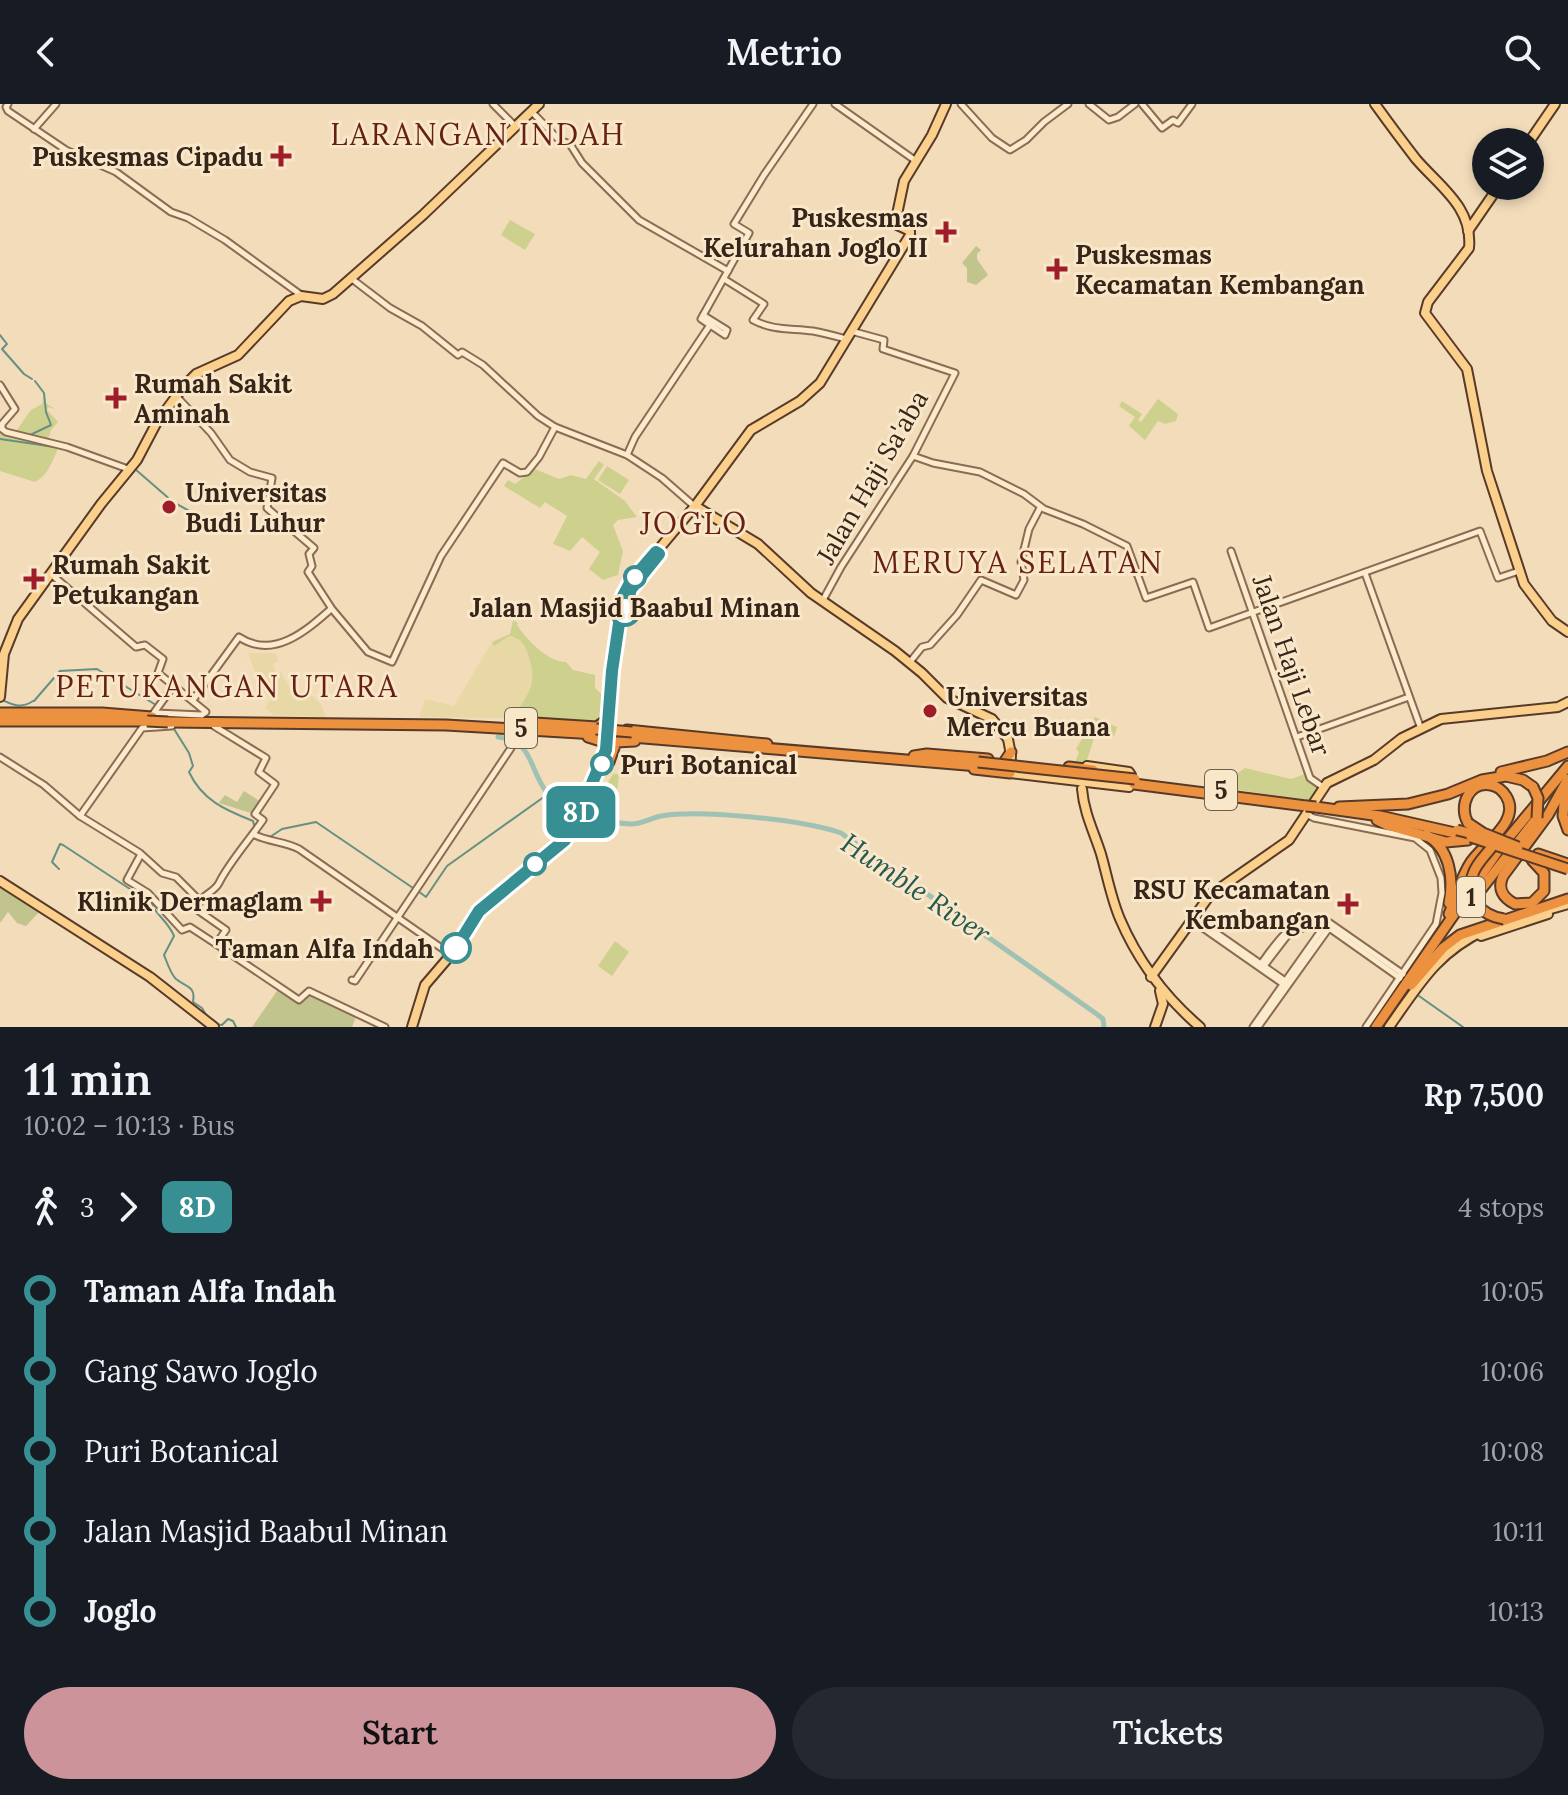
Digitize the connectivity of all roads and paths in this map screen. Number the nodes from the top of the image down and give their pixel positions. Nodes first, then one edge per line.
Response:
1 (8, 104) edge
2 (56, 104) edge
3 (493, 104) edge
4 (813, 104) edge
5 (835, 104) edge
6 (946, 104) edge
7 (961, 104) edge
8 (1068, 104) edge
9 (1089, 104) edge
10 (1135, 104) edge
11 (1142, 104) edge
12 (1192, 104) edge
13 (1375, 104) edge
14 (1553, 104) edge
15 (535, 106) edge
16 (513, 124) junction
17 (1537, 128) edge
18 (34, 129) junction
19 (916, 161) junction
20 (461, 175) junction
21 (1487, 200) edge
22 (1467, 229) junction
23 (394, 237) junction
24 (728, 271) junction
25 (351, 278) junction
26 (724, 279) junction
27 (301, 295) junction
28 (702, 317) junction
29 (710, 325) junction
30 (849, 335) junction
31 (0, 385) edge
32 (176, 395) junction
33 (555, 427) junction
34 (627, 455) junction
35 (913, 456) junction
36 (128, 470) junction
37 (695, 506) junction
38 (1041, 507) junction
39 (705, 513) junction
40 (687, 520) junction
41 (1231, 551) dead end
42 (1519, 571) junction
43 (1366, 572) junction
44 (51, 574) junction
45 (41, 584) junction
46 (624, 601) junction
47 (822, 601) junction
48 (332, 609) junction
49 (1253, 612) junction
50 (1568, 632) edge
51 (1, 656) edge
52 (910, 662) junction
53 (174, 685) junction
54 (0, 688) edge
55 (0, 697) edge
56 (1409, 697) junction
57 (193, 700) junction
58 (1568, 702) edge
59 (1, 716) edge
60 (154, 717) junction
61 (120, 718) junction
62 (168, 720) junction
63 (446, 725) junction
64 (1422, 728) junction
65 (611, 732) junction
66 (1297, 737) junction
67 (726, 742) junction
68 (804, 750) junction
69 (1568, 752) edge
70 (914, 756) junction
71 (0, 757) edge
72 (880, 758) junction
73 (1012, 759) junction
74 (606, 761) junction
75 (1568, 764) edge
76 (1069, 767) joint
77 (1568, 772) edge
78 (1012, 773) junction
79 (1056, 777) junction
80 (1130, 779) junction
81 (1568, 780) edge
82 (1091, 781) junction
83 (1323, 787) junction
84 (1082, 789) junction
85 (1189, 791) junction
86 (1568, 792) edge
87 (1399, 805) junction
88 (1339, 807) junction
89 (1568, 807) edge
90 (1312, 810) junction
91 (1351, 812) junction
92 (80, 816) junction
93 (1377, 820) junction
94 (1568, 830) edge
95 (255, 832) junction
96 (1426, 835) junction
97 (1471, 839) junction
98 (1496, 839) junction
99 (1518, 847) junction
100 (140, 856) junction
101 (1568, 867) edge
102 (0, 881) edge
103 (416, 889) junction
104 (200, 901) junction
105 (1568, 902) edge
106 (1461, 912) junction
107 (397, 917) junction
108 (1192, 918) junction
109 (1505, 919) junction
110 (1328, 924) junction
111 (1440, 928) junction
112 (216, 944) junction
113 (451, 954) junction
114 (1423, 959) junction
115 (1263, 965) junction
116 (1151, 975) junction
117 (1402, 976) junction
118 (1286, 984) junction
119 (1408, 988) junction
120 (1168, 1004) junction
121 (214, 1027) edge
122 (385, 1027) edge
123 (414, 1027) edge
124 (1154, 1027) edge
125 (1200, 1027) edge
126 (1256, 1027) edge
127 (1366, 1027) edge
128 (1379, 1027) edge
129 (1391, 1027) edge

1 - 18 street
2 - 18 street
3 - 16 street
4 - 24 street
5 - 19 street
6 - 19 main road
7 - 8 street
9 - 10 street
11 - 12 street
13 - 22 main road
14 - 17 main road
15 - 16 main road
15 - 20 main road
15 - 24 street
16 - 20 main road
18 - 27 street
19 - 30 main road
20 - 23 main road
21 - 22 main road
22 - 42 main road
23 - 25 main road
23 - 27 main road
24 - 26 street
25 - 32 main road
25 - 33 street
26 - 28 street
26 - 30 street
27 - 32 main road
28 - 29 street
28 - 29 street
29 - 34 street
30 - 35 street, Jalan Haji Sa'aba
30 - 37 main road
31 - 36 street
32 - 36 main road
32 - 48 street
33 - 34 street
33 - 48 street
34 - 37 street
35 - 38 street
35 - 47 street, Jalan Haji Sa'aba
36 - 44 main road
36 - 45 main road
37 - 39 main road
37 - 40 main road
37 - 46 main road
38 - 49 street
38 - 52 street
39 - 40 main road
39 - 47 main road
40 - 46 main road
41 - 49 street, Jalan Haji Lebar
42 - 43 street
42 - 50 main road
43 - 49 street
43 - 56 street
43 - 64 street
44 - 45 main road
44 - 53 street
45 - 51 main road
46 - 65 main road
47 - 52 main road
48 - 57 street
49 - 66 street, Jalan Haji Lebar
51 - 54 main road
52 - 73 main road
53 - 57 street
53 - 60 street
54 - 55 main road
56 - 64 street
56 - 66 street
57 - 60 street
58 - 64 main road
59 - 61 highway, 5
59 - 61 highway
60 - 61 highway, 5
60 - 62 highway, 5, bridge
60 - 92 street
60 - 95 street
62 - 63 highway, 5
62 - 65 highway, 5
63 - 65 highway, 5
63 - 65 highway
64 - 83 main road
65 - 67 highway, 5
65 - 67 highway, 5
65 - 74 highway
65 - 74 highway
66 - 83 street, Jalan Haji Lebar
67 - 68 highway, 5
67 - 68 highway, 5
68 - 70 highway, 5
68 - 72 highway, 5
69 - 87 highway
70 - 73 highway
70 - 80 highway, 5, bridge
71 - 92 street
72 - 78 highway
72 - 85 highway, 5, bridge
73 - 76 main road
73 - 78 main road
74 - 113 main road
75 - 98 highway
75 - 114 highway, 1
76 - 80 highway
77 - 106 highway, 1
78 - 79 main road
79 - 82 main road
79 - 84 main road
80 - 82 main road
80 - 85 highway
80 - 90 highway, 5, bridge
81 - 94 highway
81 - 97 highway, bridge
82 - 84 main road
83 - 90 main road
84 - 116 main road
85 - 90 highway, 5
86 - 89 highway
87 - 88 highway
87 - 106 highway, bridge
88 - 90 highway, 5
88 - 99 highway, 5, bridge
90 - 91 highway, 5
90 - 108 main road
90 - 117 street
91 - 93 highway
91 - 97 highway, 5
92 - 100 street
93 - 96 highway
93 - 97 highway
95 - 104 street
95 - 107 street
96 - 97 highway
96 - 111 highway
97 - 101 highway, 5, bridge
98 - 99 highway, bridge
98 - 109 highway, bridge
98 - 111 highway
99 - 101 highway, 5, bridge
100 - 104 street
100 - 112 street
102 - 121 main road
103 - 103 street
103 - 107 street
104 - 112 street
105 - 109 highway
105 - 129 main road
106 - 119 highway, 1
107 - 107 street
107 - 113 street
108 - 115 street
108 - 116 main road
108 - 118 street
109 - 119 highway
110 - 115 street
110 - 117 street
110 - 118 street
111 - 114 highway
112 - 122 street
113 - 123 main road
114 - 128 highway, 1
115 - 118 street
116 - 120 main road
117 - 127 street
118 - 126 street
119 - 128 highway, 1
120 - 124 main road
120 - 125 main road

